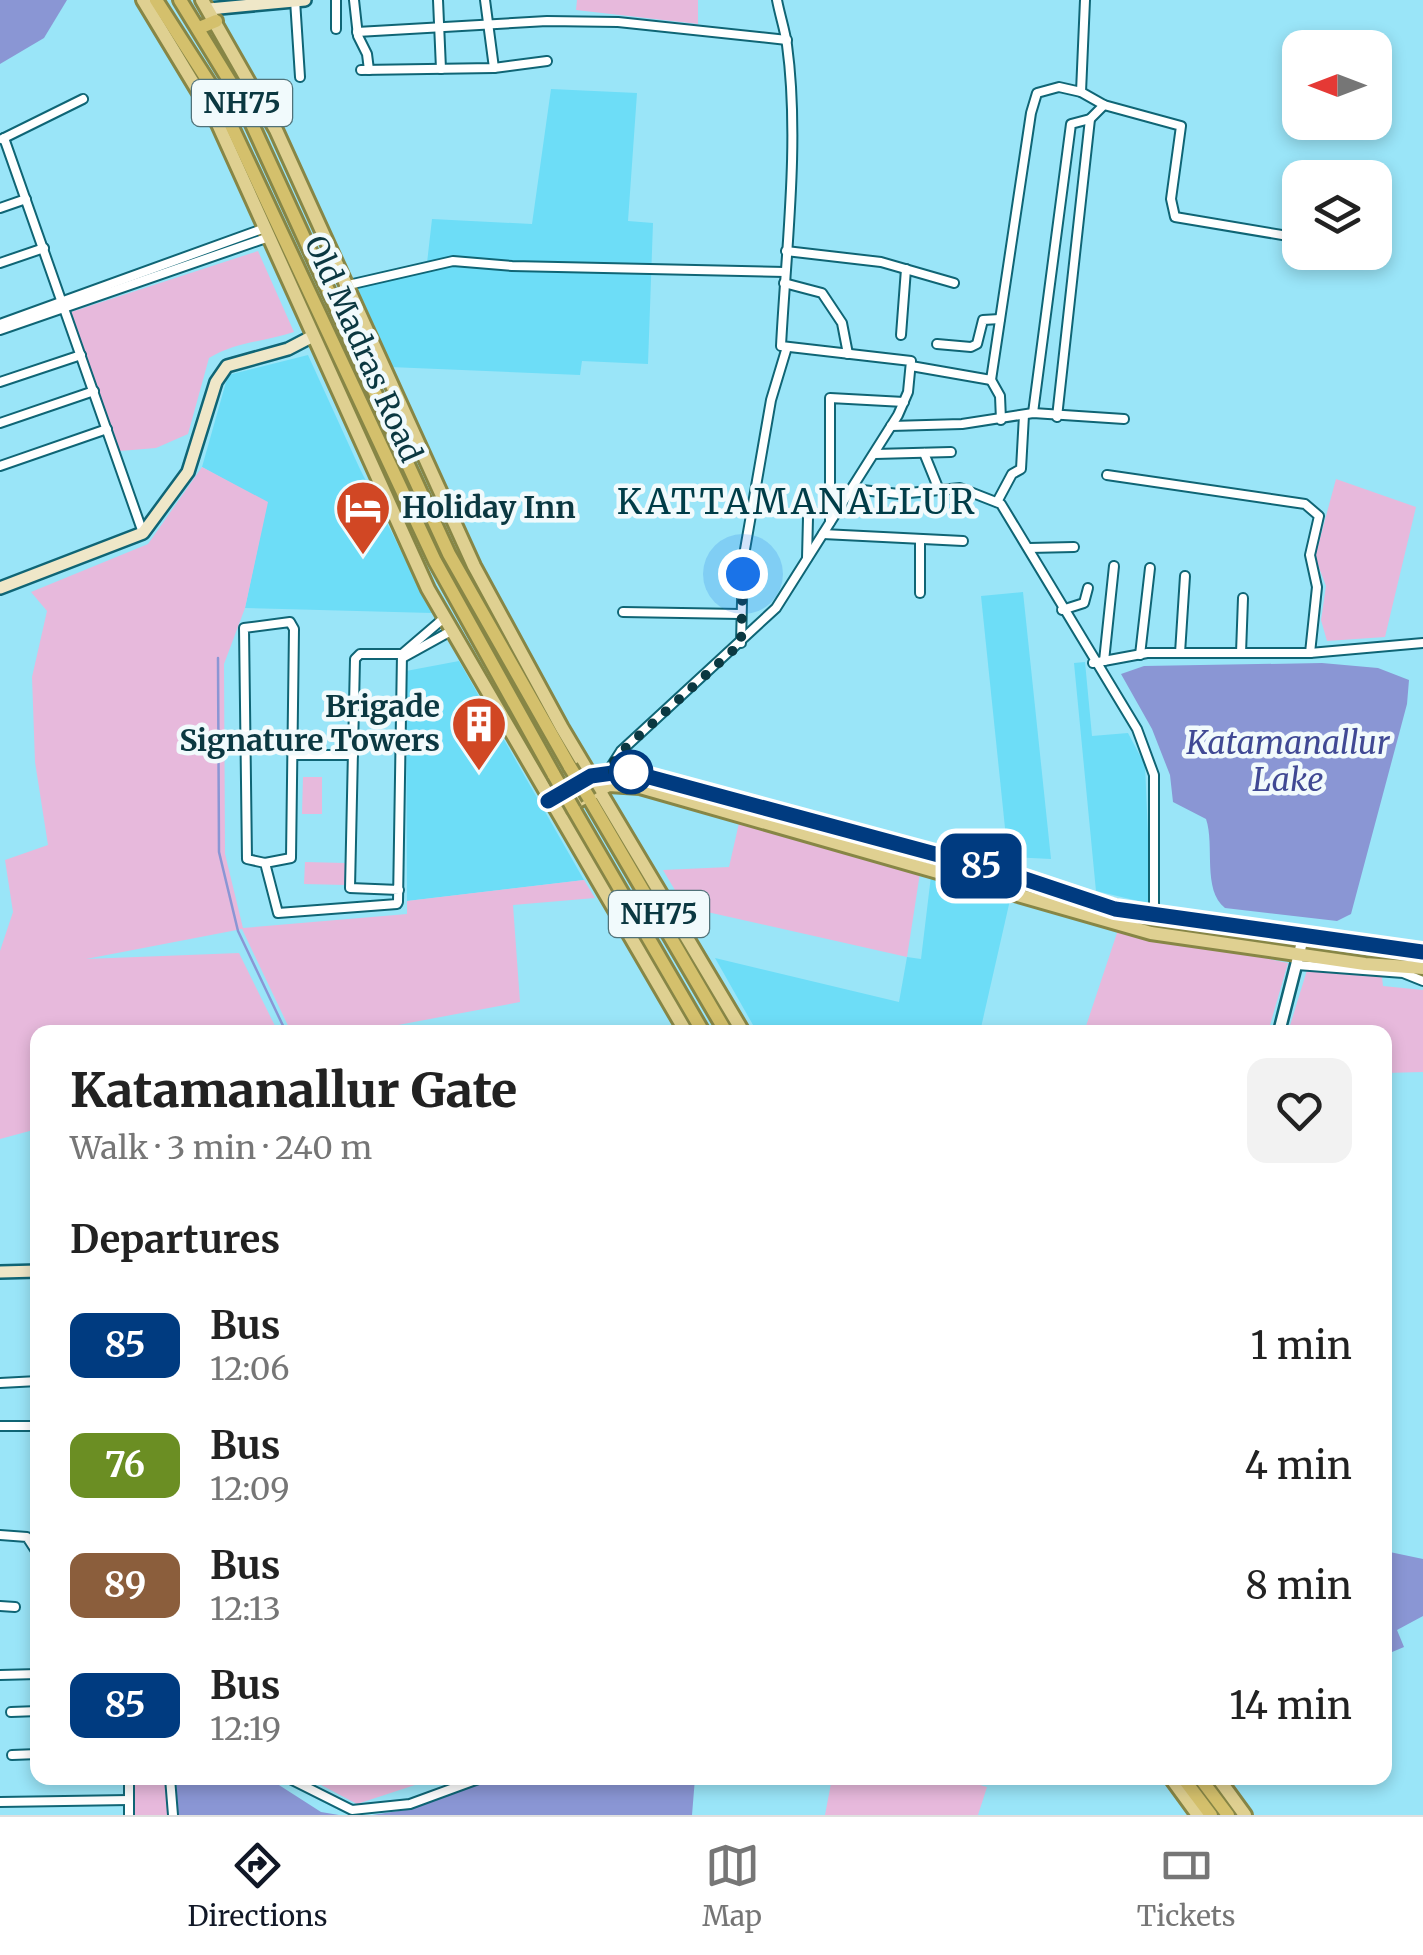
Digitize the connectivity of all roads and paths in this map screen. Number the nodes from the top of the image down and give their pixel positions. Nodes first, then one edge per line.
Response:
1 (143, 0) edge
2 (156, 0) edge
3 (180, 0) edge
4 (295, 0) edge
5 (305, 0) edge
6 (336, 0) edge
7 (354, 0) edge
8 (438, 0) edge
9 (485, 0) edge
10 (778, 0) edge
11 (1085, 0) edge
12 (209, 10) edge
13 (488, 26) junction
14 (199, 28) junction
15 (439, 28) junction
16 (336, 30) dead end
17 (357, 32) junction
18 (787, 40) junction
19 (548, 61) dead end
20 (494, 68) junction
21 (441, 69) junction
22 (300, 77) dead end
23 (1081, 92) junction
24 (211, 98) junction
25 (83, 99) dead end
26 (1104, 105) junction
27 (1090, 118) junction
28 (2, 139) edge
29 (26, 199) junction
30 (0, 208) edge
31 (267, 232) junction
32 (1282, 235) edge
33 (44, 248) junction
34 (786, 251) junction
35 (0, 263) edge
36 (906, 269) junction
37 (785, 272) junction
38 (954, 283) dead end
39 (784, 284) junction
40 (344, 286) junction
41 (64, 305) junction
42 (1000, 320) junction
43 (0, 327) edge
44 (901, 335) dead end
45 (312, 336) junction
46 (937, 344) dead end
47 (787, 347) junction
48 (81, 354) junction
49 (848, 354) junction
50 (911, 366) junction
51 (992, 380) junction
52 (0, 382) edge
53 (94, 392) junction
54 (904, 402) junction
55 (1028, 414) junction
56 (1058, 417) junction
57 (1124, 419) dead end
58 (1000, 420) junction
59 (0, 424) edge
60 (891, 426) junction
61 (107, 429) junction
62 (951, 452) dead end
63 (924, 453) junction
64 (875, 454) junction
65 (0, 466) edge
66 (1108, 475) dead end
67 (853, 489) junction
68 (939, 490) junction
69 (998, 502) junction
70 (808, 518) dead end
71 (830, 522) junction
72 (143, 533) junction
73 (823, 534) junction
74 (920, 540) junction
75 (963, 541) dead end
76 (1074, 547) dead end
77 (1028, 548) junction
78 (806, 560) junction
79 (1114, 566) dead end
80 (1150, 568) dead end
81 (1184, 576) dead end
82 (0, 588) edge
83 (1088, 588) dead end
84 (920, 594) dead end
85 (1243, 598) dead end
86 (1062, 610) junction
87 (623, 612) dead end
88 (740, 614) junction
89 (447, 624) junction
90 (741, 643) junction
91 (1423, 643) edge
92 (1310, 653) junction
93 (1180, 654) junction
94 (1240, 654) junction
95 (1140, 655) junction
96 (403, 656) junction
97 (1104, 661) junction
98 (1094, 663) junction
99 (296, 754) junction
100 (353, 754) junction
101 (599, 784) junction
102 (552, 807) junction
103 (266, 863) junction
104 (399, 890) junction
105 (1096, 910) junction
106 (1154, 918) junction
107 (1303, 938) junction
108 (1423, 952) edge
109 (1298, 960) junction
110 (1423, 968) edge
111 (1423, 982) edge
112 (682, 1025) edge
113 (699, 1025) edge
114 (722, 1025) edge
115 (740, 1025) edge
116 (1281, 1025) edge
117 (30, 1270) edge
118 (0, 1272) edge
119 (30, 1381) edge
120 (0, 1383) edge
121 (0, 1426) edge
122 (30, 1426) edge
123 (0, 1535) edge
124 (30, 1542) edge
125 (0, 1606) edge
126 (14, 1607) dead end
127 (30, 1674) edge
128 (0, 1675) edge
129 (11, 1712) dead end
130 (30, 1712) edge
131 (30, 1754) edge
132 (12, 1755) dead end
133 (129, 1785) edge
134 (171, 1785) edge
135 (302, 1785) edge
136 (455, 1785) edge
137 (1176, 1785) edge
138 (1188, 1785) edge
139 (1205, 1785) edge
140 (1223, 1785) edge
141 (129, 1800) junction
142 (0, 1802) edge
143 (129, 1815) edge
144 (173, 1815) edge
145 (1198, 1815) edge
146 (1210, 1815) edge
147 (1228, 1815) edge
148 (1245, 1815) edge

1 - 24 main road
2 - 24 highway, Old Madras Road / NH75
3 - 14 highway, Old Madras Road / NH75
4 - 5 main road
4 - 12 main road
4 - 22 street
6 - 16 street
7 - 17 street
8 - 15 street
9 - 13 street
10 - 18 street
11 - 23 street
12 - 14 highway
12 - 40 main road
13 - 15 street
13 - 18 street
13 - 20 street
14 - 101 highway, Old Madras Road / NH75, bridge
15 - 17 street
15 - 21 street
17 - 21 street
18 - 34 street
19 - 20 street
20 - 21 street
23 - 26 street
23 - 42 street
24 - 31 main road
24 - 113 highway, Old Madras Road / NH75, bridge
25 - 28 street
26 - 27 street
26 - 32 street
27 - 55 street
27 - 56 street
28 - 29 street
29 - 30 street
29 - 33 street
31 - 41 street
31 - 45 main road
33 - 35 street
33 - 41 street
34 - 36 street
34 - 37 street
36 - 38 street
36 - 44 street
37 - 39 street
37 - 40 street
39 - 47 street
39 - 49 street
40 - 101 main road
41 - 43 street
41 - 48 street
42 - 46 street
42 - 51 street
45 - 72 main road
45 - 89 main road
47 - 49 street
47 - 88 street
48 - 52 street
48 - 53 street
49 - 50 street
50 - 51 street
50 - 54 street
51 - 58 street
53 - 59 street
53 - 61 street
54 - 60 street
54 - 71 street
55 - 56 street
55 - 58 street
55 - 69 street
56 - 57 street
58 - 60 street
60 - 64 street
61 - 65 street
61 - 72 street
62 - 63 street
63 - 64 street
63 - 68 street
64 - 67 street
66 - 92 street
67 - 68 street
67 - 71 street
68 - 69 street
69 - 77 street
70 - 78 street
71 - 73 street
72 - 82 main road
73 - 74 street
73 - 78 street
74 - 75 street
74 - 84 street
76 - 77 street
77 - 86 street
78 - 90 street
79 - 97 street
80 - 95 street
81 - 93 street
83 - 86 street
85 - 94 street
86 - 98 street
87 - 88 street
88 - 90 street
89 - 96 street
89 - 96 street
89 - 102 main road
90 - 101 street
91 - 92 street
92 - 94 street
93 - 94 street
93 - 95 street
95 - 97 street
96 - 100 street
96 - 104 street
97 - 98 street
98 - 106 street
99 - 100 street
99 - 103 street
99 - 103 street
100 - 104 street
101 - 102 main road
101 - 105 main road
101 - 114 highway, NH75
101 - 115 main road
102 - 112 main road
103 - 104 street
105 - 106 main road
105 - 109 main road
106 - 107 main road
107 - 108 main road
107 - 109 street
109 - 110 main road
109 - 111 street
109 - 116 street
117 - 118 main road
119 - 120 street
121 - 122 street
123 - 124 street
125 - 126 street
127 - 128 street
129 - 130 street
131 - 132 street
133 - 141 street
134 - 144 street
135 - 136 street
137 - 145 main road
138 - 146 highway
139 - 147 highway
140 - 148 main road
141 - 142 street
141 - 143 street

